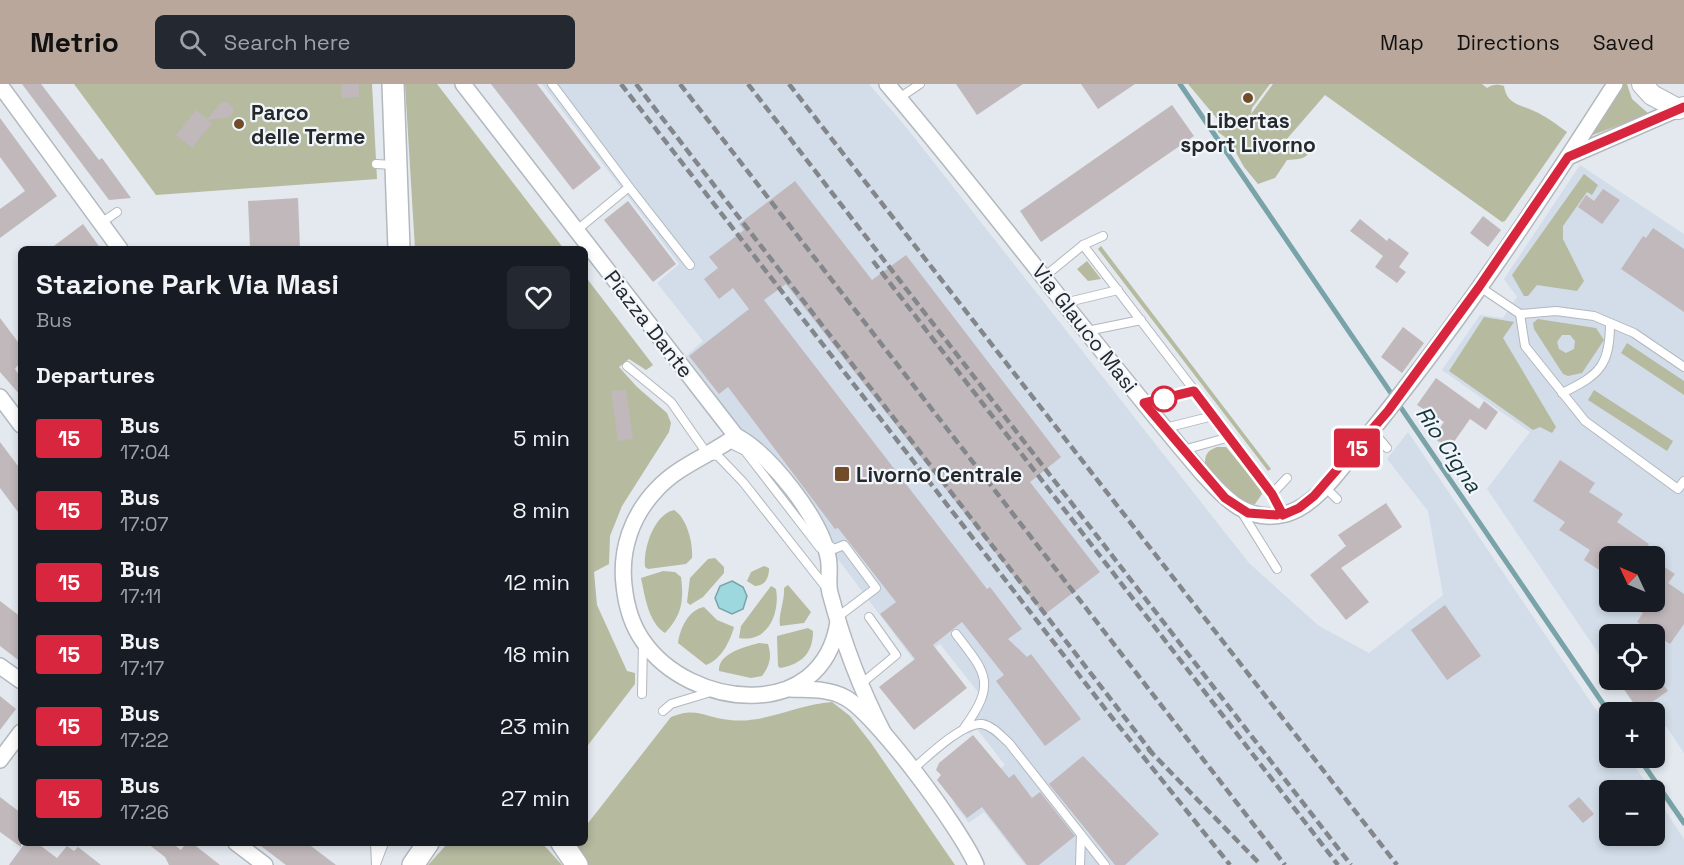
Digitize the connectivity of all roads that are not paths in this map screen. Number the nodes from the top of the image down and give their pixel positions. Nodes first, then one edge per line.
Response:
1 (393, 84) edge
2 (463, 84) edge
3 (552, 84) edge
4 (887, 84) edge
5 (920, 84) edge
6 (1615, 84) edge
7 (1642, 84) edge
8 (0, 85) edge
9 (899, 98) junction
10 (1681, 108) edge
11 (1568, 157) junction
12 (629, 187) junction
13 (117, 212) dead end
14 (101, 223) junction
15 (576, 230) junction
16 (1103, 236) dead end
17 (1083, 245) junction
18 (118, 246) edge
19 (399, 246) edge
20 (690, 265) dead end
21 (1044, 277) junction
22 (1479, 287) junction
23 (1118, 290) junction
24 (1064, 303) junction
25 (1520, 314) junction
26 (1141, 320) junction
27 (1610, 323) junction
28 (1087, 331) junction
29 (627, 366) dead end
30 (1684, 367) edge
31 (1194, 391) junction
32 (1562, 393) junction
33 (1, 399) edge
34 (1144, 403) junction
35 (1213, 416) junction
36 (18, 420) edge
37 (725, 421) junction
38 (1165, 428) junction
39 (1372, 430) junction
40 (1230, 437) junction
41 (722, 445) junction
42 (1387, 448) dead end
43 (1183, 450) junction
44 (1287, 478) dead end
45 (1684, 481) edge
46 (1324, 486) junction
47 (1272, 494) junction
48 (1337, 499) dead end
49 (1240, 510) junction
50 (1283, 515) junction
51 (824, 541) junction
52 (829, 558) junction
53 (1277, 569) dead end
54 (830, 592) junction
55 (838, 616) junction
56 (869, 617) dead end
57 (956, 634) dead end
58 (643, 641) junction
59 (0, 666) edge
60 (18, 679) edge
61 (861, 684) junction
62 (790, 689) junction
63 (717, 690) junction
64 (642, 694) dead end
65 (663, 711) dead end
66 (964, 728) junction
67 (884, 734) junction
68 (18, 736) edge
69 (0, 760) edge
70 (911, 770) junction
71 (1081, 835) junction
72 (240, 846) edge
73 (375, 846) edge
74 (383, 846) edge
75 (426, 846) edge
76 (564, 846) edge
77 (265, 865) edge
78 (413, 865) edge
79 (577, 865) edge
80 (976, 865) edge
81 (1080, 865) edge
82 (1105, 865) edge

1 - 19 main road
2 - 15 street, Piazza Dante
3 - 12 lane
4 - 9 street, Via Glauco Masi
5 - 9 lane
6 - 11 street
7 - 10 street
8 - 14 street
9 - 21 street, Via Glauco Masi
10 - 11 street
11 - 22 street
12 - 15 lane
12 - 20 lane
13 - 14 lane
14 - 18 street
15 - 37 street, Piazza Dante
16 - 17 lane
17 - 21 lane
17 - 23 lane
21 - 24 street, Via Glauco Masi
22 - 25 lane
22 - 39 street
23 - 24 lane
23 - 26 lane
24 - 28 street, Via Glauco Masi
25 - 27 lane
25 - 32 lane
26 - 28 lane
26 - 31 lane
27 - 30 lane
27 - 32 lane
28 - 34 street, Via Glauco Masi
29 - 41 lane
31 - 34 lane
31 - 35 lane
32 - 45 lane
33 - 36 street
34 - 38 street, Via Glauco Masi
35 - 38 lane
35 - 40 lane
37 - 41 street
37 - 41 street, Piazza Dante
38 - 43 street, Via Glauco Masi
39 - 42 lane
39 - 46 street
40 - 43 lane
40 - 47 lane
41 - 51 street, Piazza Dante
41 - 52 lane, Piazza Dante
41 - 54 lane, Piazza Dante
41 - 58 street, Piazza Dante
43 - 49 street, Via Glauco Masi
44 - 47 lane
46 - 48 lane
46 - 50 street
47 - 50 lane
49 - 50 street
49 - 53 lane
51 - 52 street, Piazza Dante
51 - 55 lane
52 - 54 street, Piazza Dante
54 - 55 street, Piazza Dante
55 - 61 street, Piazza Dante
55 - 62 street, Piazza Dante
56 - 61 lane
57 - 66 lane
58 - 63 street, Piazza Dante
58 - 64 lane, Piazza Dante
59 - 60 street
61 - 67 street, Piazza Dante
62 - 63 street, Piazza Dante
62 - 67 street, Piazza Dante
63 - 65 lane, Piazza Dante
66 - 70 lane
66 - 71 lane
67 - 70 street, Piazza Dante
68 - 69 street
70 - 80 street, Piazza Dante
71 - 81 lane
71 - 82 lane
72 - 77 street
73 - 74 lane
75 - 78 main road
76 - 79 main road

